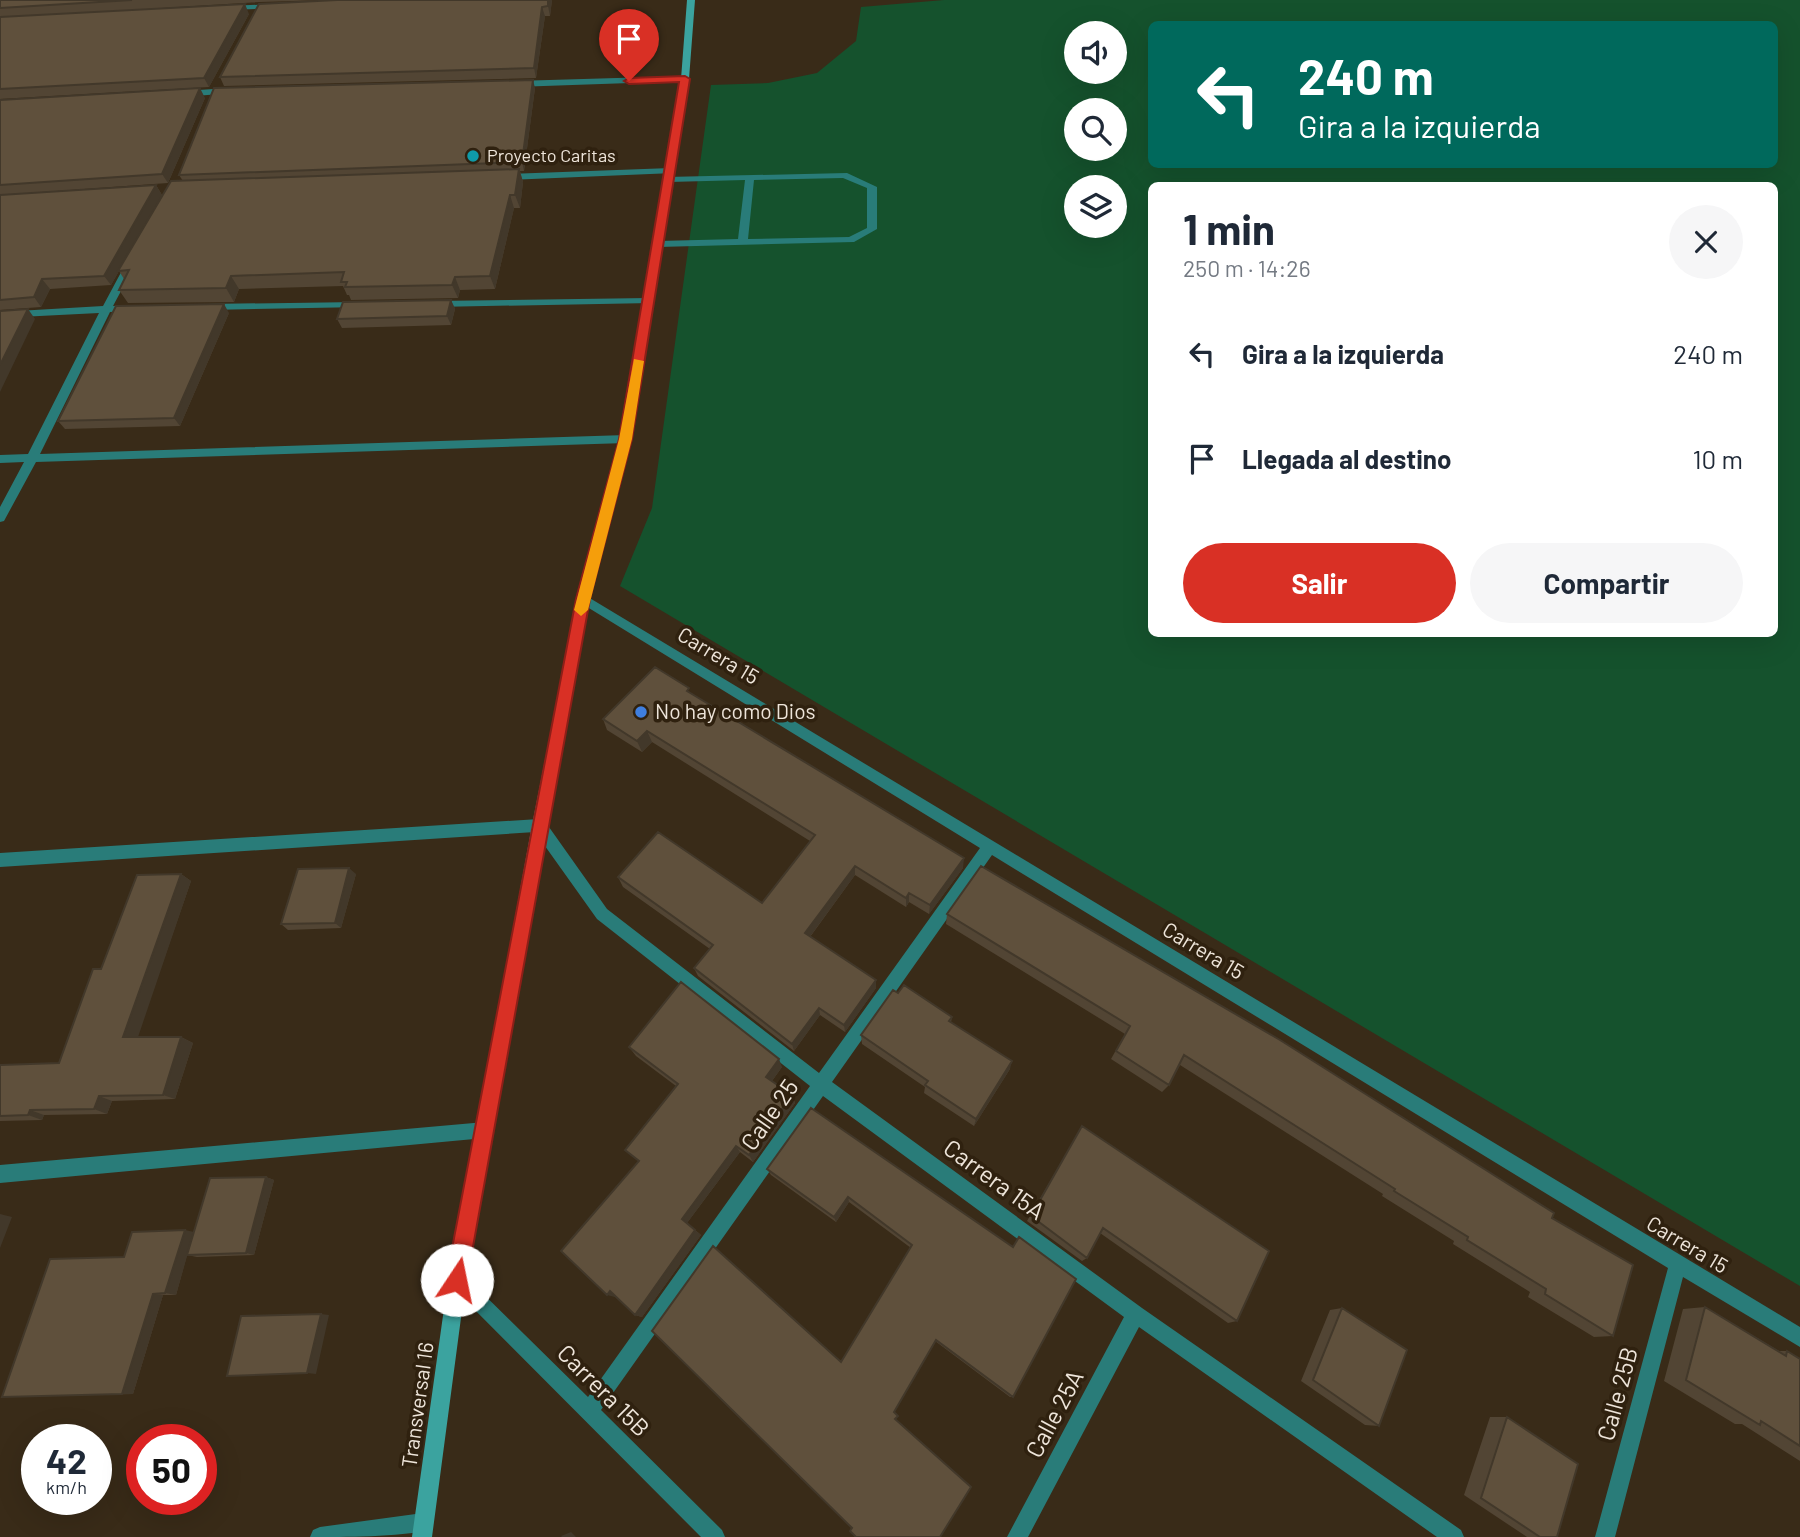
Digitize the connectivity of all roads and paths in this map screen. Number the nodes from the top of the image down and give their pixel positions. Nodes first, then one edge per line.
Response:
1 (691, 0) edge
2 (285, 5) edge
3 (261, 6) junction
4 (220, 9) edge
5 (254, 19) edge
6 (685, 79) junction
7 (221, 80) edge
8 (505, 84) edge
9 (242, 91) edge
10 (214, 92) junction
11 (174, 94) edge
12 (209, 104) edge
13 (670, 175) junction
14 (491, 177) edge
15 (750, 177) junction
16 (743, 242) junction
17 (658, 244) junction
18 (140, 249) edge
19 (648, 301) junction
20 (425, 304) edge
21 (369, 305) edge
22 (189, 307) edge
23 (147, 308) edge
24 (105, 309) junction
25 (0, 315) edge
26 (626, 439) junction
27 (35, 457) junction
28 (0, 459) edge
29 (0, 519) edge
30 (583, 599) junction
31 (539, 825) junction
32 (990, 846) junction
33 (0, 860) edge
34 (822, 1085) junction
35 (485, 1130) junction
36 (0, 1174) edge
37 (1678, 1263) junction
38 (457, 1280) junction
39 (1136, 1314) junction
40 (1800, 1338) edge
41 (589, 1411) junction
42 (423, 1530) edge
43 (320, 1537) edge
44 (715, 1537) edge
45 (1017, 1537) edge
46 (1454, 1537) edge
47 (1605, 1537) edge

1 - 6 main road, Transversal 16
2 - 3 street
3 - 4 street
3 - 5 street
6 - 8 street
6 - 13 main road, Transversal 16
7 - 10 street
9 - 10 street
10 - 11 street
10 - 12 street
13 - 14 street
13 - 15 street
13 - 17 main road, Transversal 16
15 - 16 street
15 - 16 street
16 - 17 street
17 - 19 main road, Transversal 16
18 - 24 street
19 - 20 street
19 - 26 main road, Transversal 16
21 - 22 street
23 - 24 street
24 - 25 street
24 - 27 street
26 - 27 street
26 - 30 main road, Transversal 16
27 - 28 street
27 - 29 street
30 - 31 main road, Transversal 16
30 - 32 street, Carrera 15
31 - 33 street
31 - 34 street, Carrera 15A
31 - 35 main road, Transversal 16
32 - 34 street, Calle 25
32 - 37 street, Carrera 15
34 - 39 street, Carrera 15A
34 - 41 street, Calle 25
35 - 36 street
35 - 38 main road, Transversal 16
37 - 40 street, Carrera 15
37 - 47 street, Calle 25B
38 - 41 street, Carrera 15B
38 - 42 main road, Transversal 16
39 - 45 street, Calle 25A
39 - 46 street, Carrera 15A
41 - 44 street, Carrera 15B
42 - 43 street

